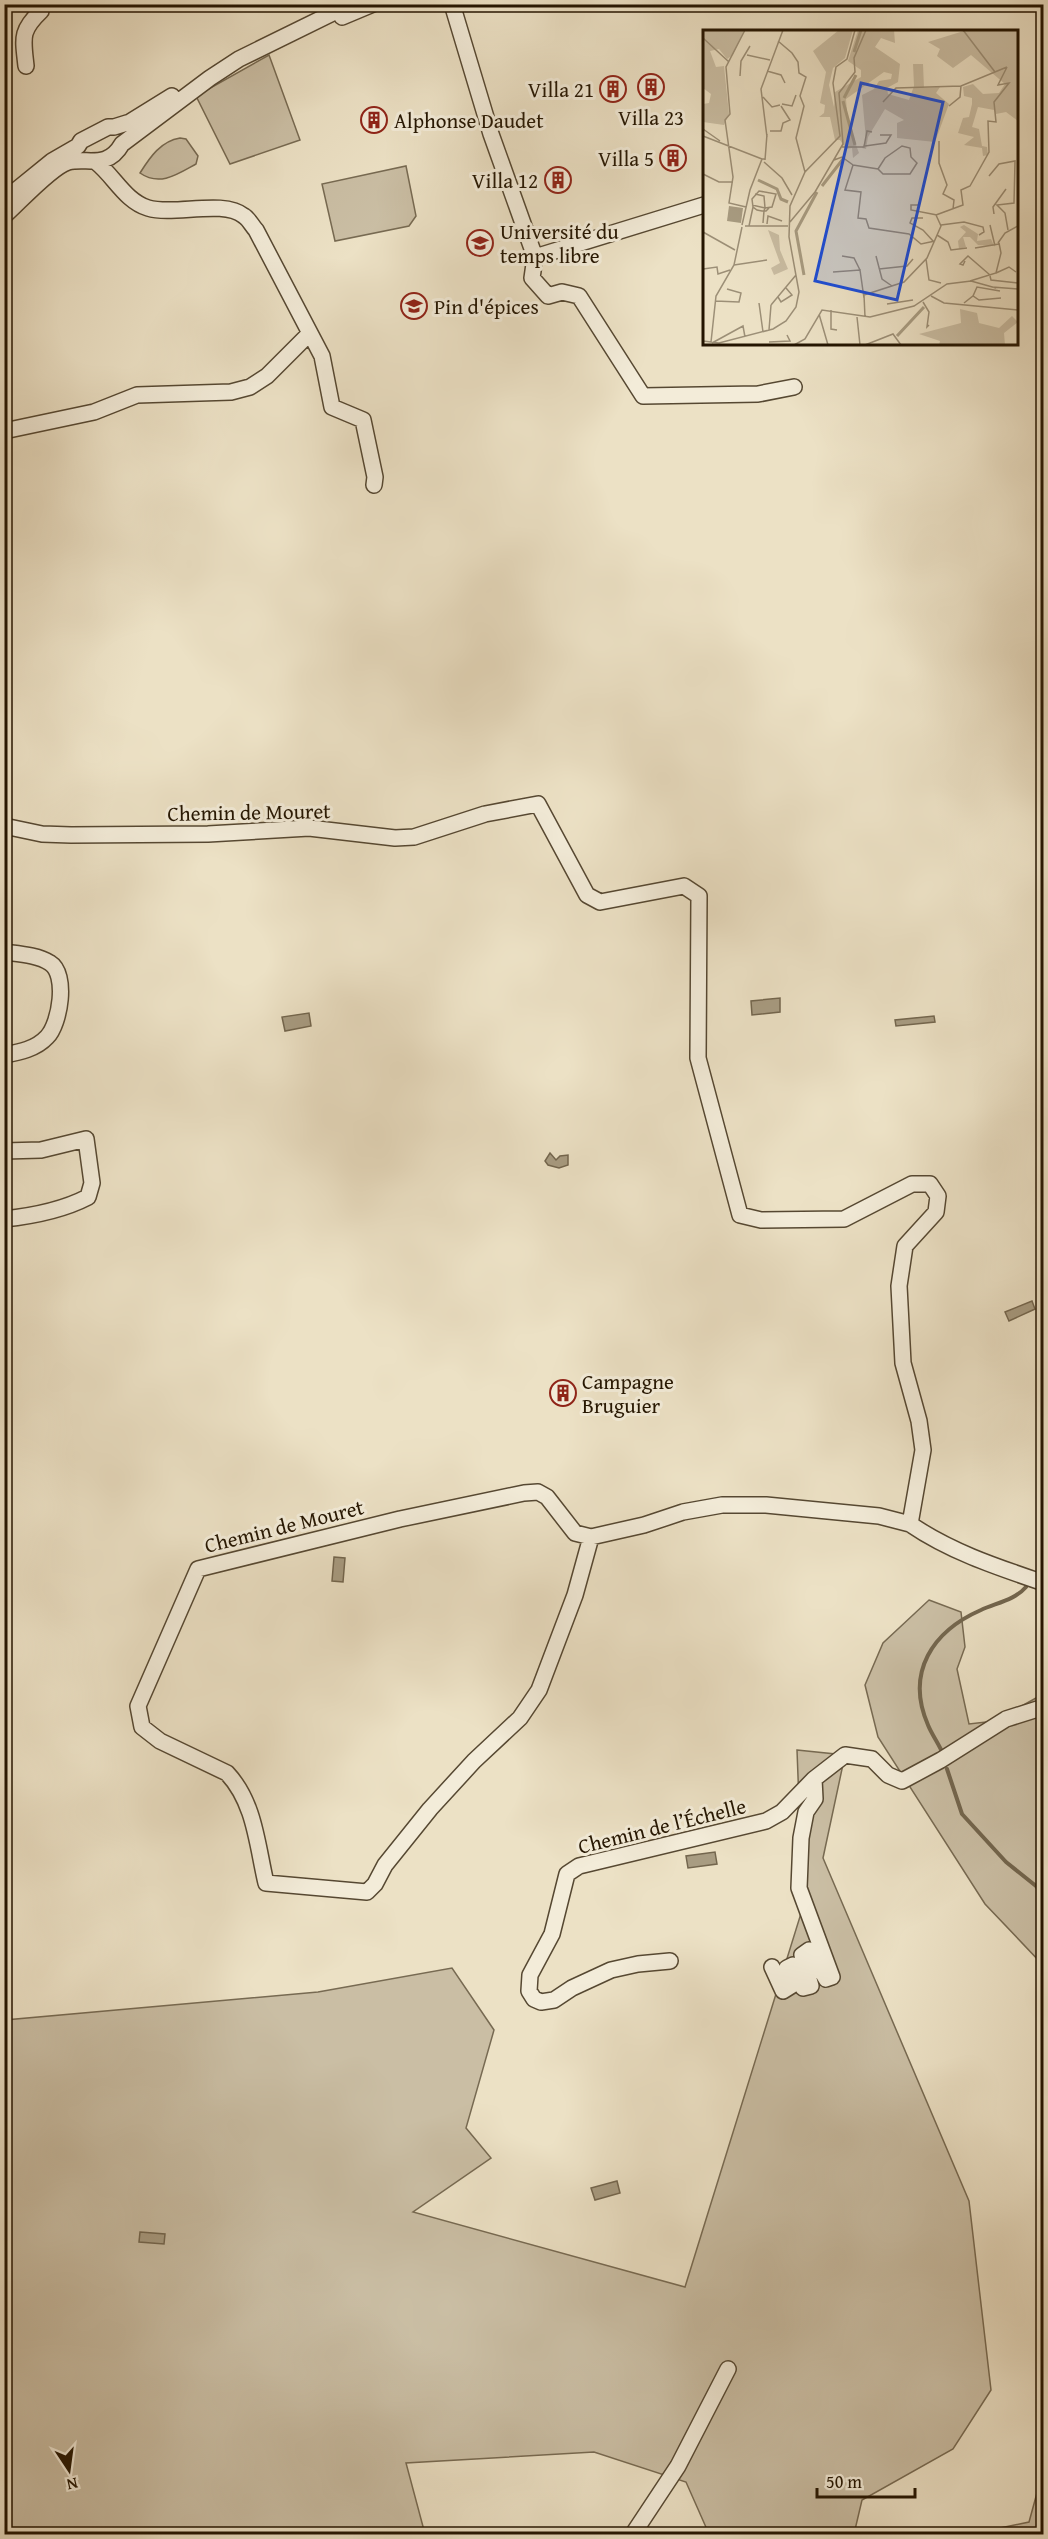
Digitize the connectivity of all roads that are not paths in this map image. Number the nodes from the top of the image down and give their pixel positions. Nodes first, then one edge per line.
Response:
1 (39, 4) edge
2 (351, 4) edge
3 (373, 4) edge
4 (452, 5) edge
5 (282, 38) junction
6 (26, 66) dead end
7 (210, 78) junction
8 (114, 127) junction
9 (117, 149) junction
10 (85, 156) junction
11 (122, 189) junction
12 (4, 200) edge
13 (703, 206) edge
14 (4, 216) edge
15 (535, 257) junction
16 (309, 333) junction
17 (794, 387) dead end
18 (4, 430) edge
19 (374, 486) dead end
20 (4, 826) edge
21 (4, 952) edge
22 (4, 1055) edge
23 (4, 1151) edge
24 (4, 1218) edge
25 (910, 1524) junction
26 (591, 1537) junction
27 (1044, 1583) edge
28 (1044, 1707) edge
29 (814, 1779) junction
30 (670, 1961) dead end
31 (772, 1966) dead end
32 (728, 2369) dead end
33 (633, 2535) edge

1 - 6 street
2 - 5 street
3 - 5 street
4 - 15 street
5 - 7 street
7 - 8 street
7 - 9 street
8 - 9 street
8 - 10 street
9 - 10 street
9 - 11 street
10 - 11 street
10 - 12 street
10 - 14 street
11 - 16 street
13 - 15 street
15 - 17 street
16 - 18 street
16 - 19 street
20 - 25 street, Chemin de Mouret
21 - 22 street
23 - 24 street
25 - 26 street
25 - 27 street
26 - 26 street, Chemin de Mouret
28 - 29 street, Chemin de l’Échelle
29 - 30 street, Chemin de l’Échelle
29 - 31 street
32 - 33 street

